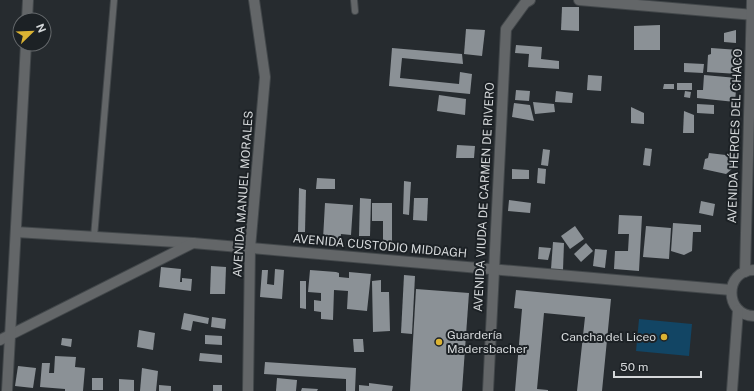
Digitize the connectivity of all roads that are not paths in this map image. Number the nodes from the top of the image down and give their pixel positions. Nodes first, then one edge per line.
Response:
1 (28, 0) edge
2 (114, 0) edge
3 (254, 0) edge
4 (354, 0) edge
5 (530, 0) edge
6 (579, 0) edge
7 (752, 0) edge
8 (355, 11) dead end
9 (27, 12) edge
10 (753, 15) edge
11 (26, 52) edge
12 (16, 232) junction
13 (94, 237) junction
14 (193, 243) junction
15 (250, 248) junction
16 (494, 270) junction
17 (749, 271) edge
18 (731, 290) junction
19 (738, 310) junction
20 (754, 316) edge
21 (11, 335) junction
22 (0, 340) edge
23 (7, 391) edge
24 (248, 391) edge
25 (488, 391) edge
26 (732, 391) edge

1 - 9 street
2 - 13 lane
3 - 15 street, AVENIDA MANUEL MORALES
4 - 8 lane
5 - 16 street, AVENIDA VIUDA DE CARMEN DE RIVERO
6 - 10 street
7 - 10 street, AVENIDA HÉROES DEL CHACO
10 - 17 street, AVENIDA HÉROES DEL CHACO
11 - 12 street
12 - 13 street, AVENIDA CUSTODIO MIDDAGH
12 - 21 street
13 - 14 street, AVENIDA CUSTODIO MIDDAGH
14 - 15 street, AVENIDA CUSTODIO MIDDAGH
14 - 21 street
15 - 16 street, AVENIDA CUSTODIO MIDDAGH
15 - 24 street, AVENIDA MANUEL MORALES
16 - 18 street, AVENIDA CUSTODIO MIDDAGH
16 - 25 street, AVENIDA VIUDA DE CARMEN DE RIVERO
17 - 18 street
18 - 19 street
19 - 20 street
19 - 26 street
21 - 22 street
21 - 23 street

